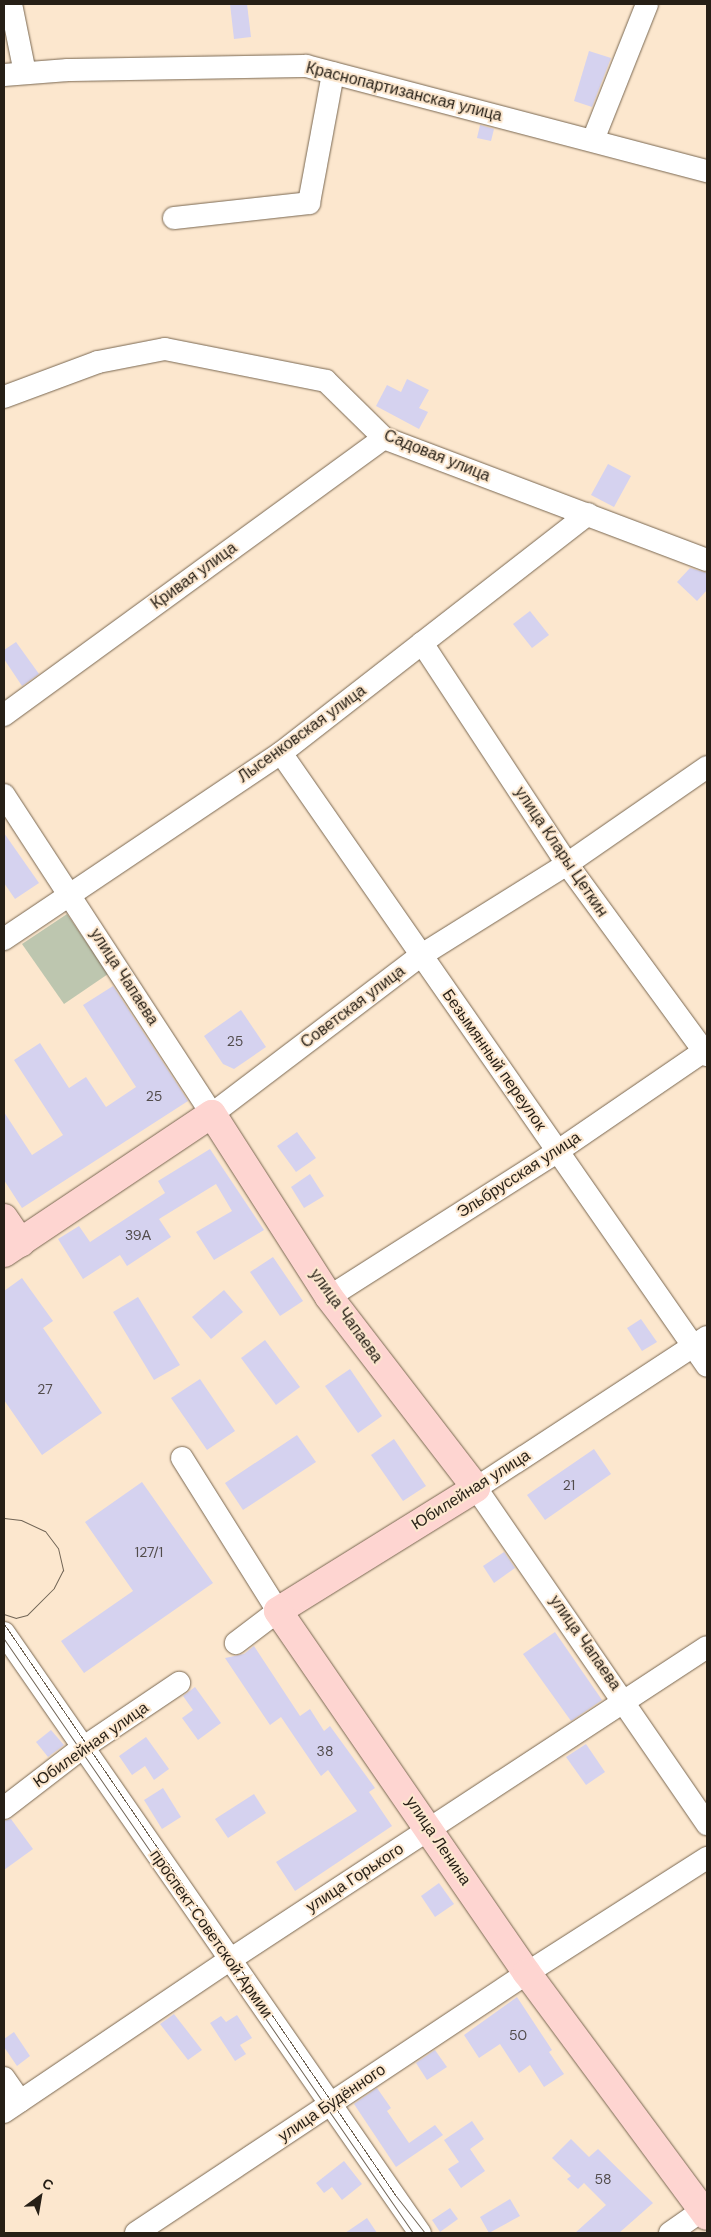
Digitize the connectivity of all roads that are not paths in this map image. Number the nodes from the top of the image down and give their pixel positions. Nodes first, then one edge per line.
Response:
1 (11, 4) edge
2 (647, 4) edge
3 (333, 73) junction
4 (14, 74) edge
5 (593, 140) junction
6 (707, 171) edge
7 (174, 218) dead end
8 (4, 397) edge
9 (384, 438) junction
10 (588, 514) junction
11 (707, 560) edge
12 (422, 643) junction
13 (4, 715) edge
14 (281, 753) junction
15 (707, 767) edge
16 (4, 795) edge
17 (567, 864) junction
18 (70, 892) junction
19 (4, 939) edge
20 (420, 956) junction
21 (706, 1052) edge
22 (212, 1114) junction
23 (558, 1150) junction
24 (4, 1218) edge
25 (12, 1248) edge
26 (329, 1297) junction
27 (700, 1341) edge
28 (707, 1366) edge
29 (182, 1458) dead end
30 (476, 1488) junction
31 (278, 1611) junction
32 (4, 1633) edge
33 (236, 1643) dead end
34 (707, 1647) edge
35 (179, 1683) dead end
36 (625, 1701) junction
37 (83, 1749) junction
38 (4, 1808) edge
39 (707, 1824) edge
40 (430, 1830) junction
41 (707, 1858) edge
42 (229, 1960) junction
43 (527, 1973) junction
44 (4, 2078) edge
45 (329, 2104) junction
46 (12, 2107) edge
47 (706, 2211) edge
48 (136, 2233) edge
49 (420, 2233) edge
50 (670, 2233) edge

1 - 4 street
2 - 5 street
3 - 4 street, Краснопартизанская улица
3 - 5 street, Краснопартизанская улица
3 - 7 street
5 - 6 street, Краснопартизанская улица
8 - 9 street, Садовая улица
9 - 10 street, Садовая улица
9 - 13 street, Кривая улица
10 - 11 street, Садовая улица
10 - 12 street, Лысенковская улица
12 - 14 street, Лысенковская улица
12 - 17 street, улица Клары Цеткин
14 - 18 street, Лысенковская улица
14 - 20 street, Безымянный переулок
15 - 17 street, Советская улица
16 - 18 street, улица Чапаева
17 - 20 street, Советская улица
17 - 21 street, улица Клары Цеткин
18 - 19 street, Лысенковская улица
18 - 22 street, улица Чапаева
20 - 22 street, Советская улица
20 - 23 street, Безымянный переулок
21 - 23 street, Эльбрусская улица
22 - 25 main road, Советская улица
22 - 26 main road, улица Чапаева
23 - 26 street, Эльбрусская улица
23 - 27 street, Безымянный переулок
24 - 25 main road
26 - 30 main road, улица Чапаева
27 - 28 street, Безымянный переулок
27 - 30 street, Юбилейная улица
29 - 31 street, улица Ленина
30 - 31 main road, Юбилейная улица
30 - 36 street, улица Чапаева
31 - 33 street, Юбилейная улица
31 - 40 main road, улица Ленина
32 - 37 street, проспект Советской Армии
34 - 36 street, улица Горького
35 - 37 street, Юбилейная улица
36 - 39 street, улица Чапаева
36 - 40 street, улица Горького
37 - 38 street, Юбилейная улица
37 - 42 street, проспект Советской Армии
40 - 42 street, улица Горького
40 - 43 main road, улица Ленина
41 - 43 street, улица Будённого
42 - 45 street, проспект Советской Армии
42 - 46 street, улица Горького
43 - 45 street, улица Будённого
43 - 47 main road, улица Ленина
44 - 46 street
45 - 48 street, улица Будённого
45 - 49 street, проспект Советской Армии
47 - 50 street

